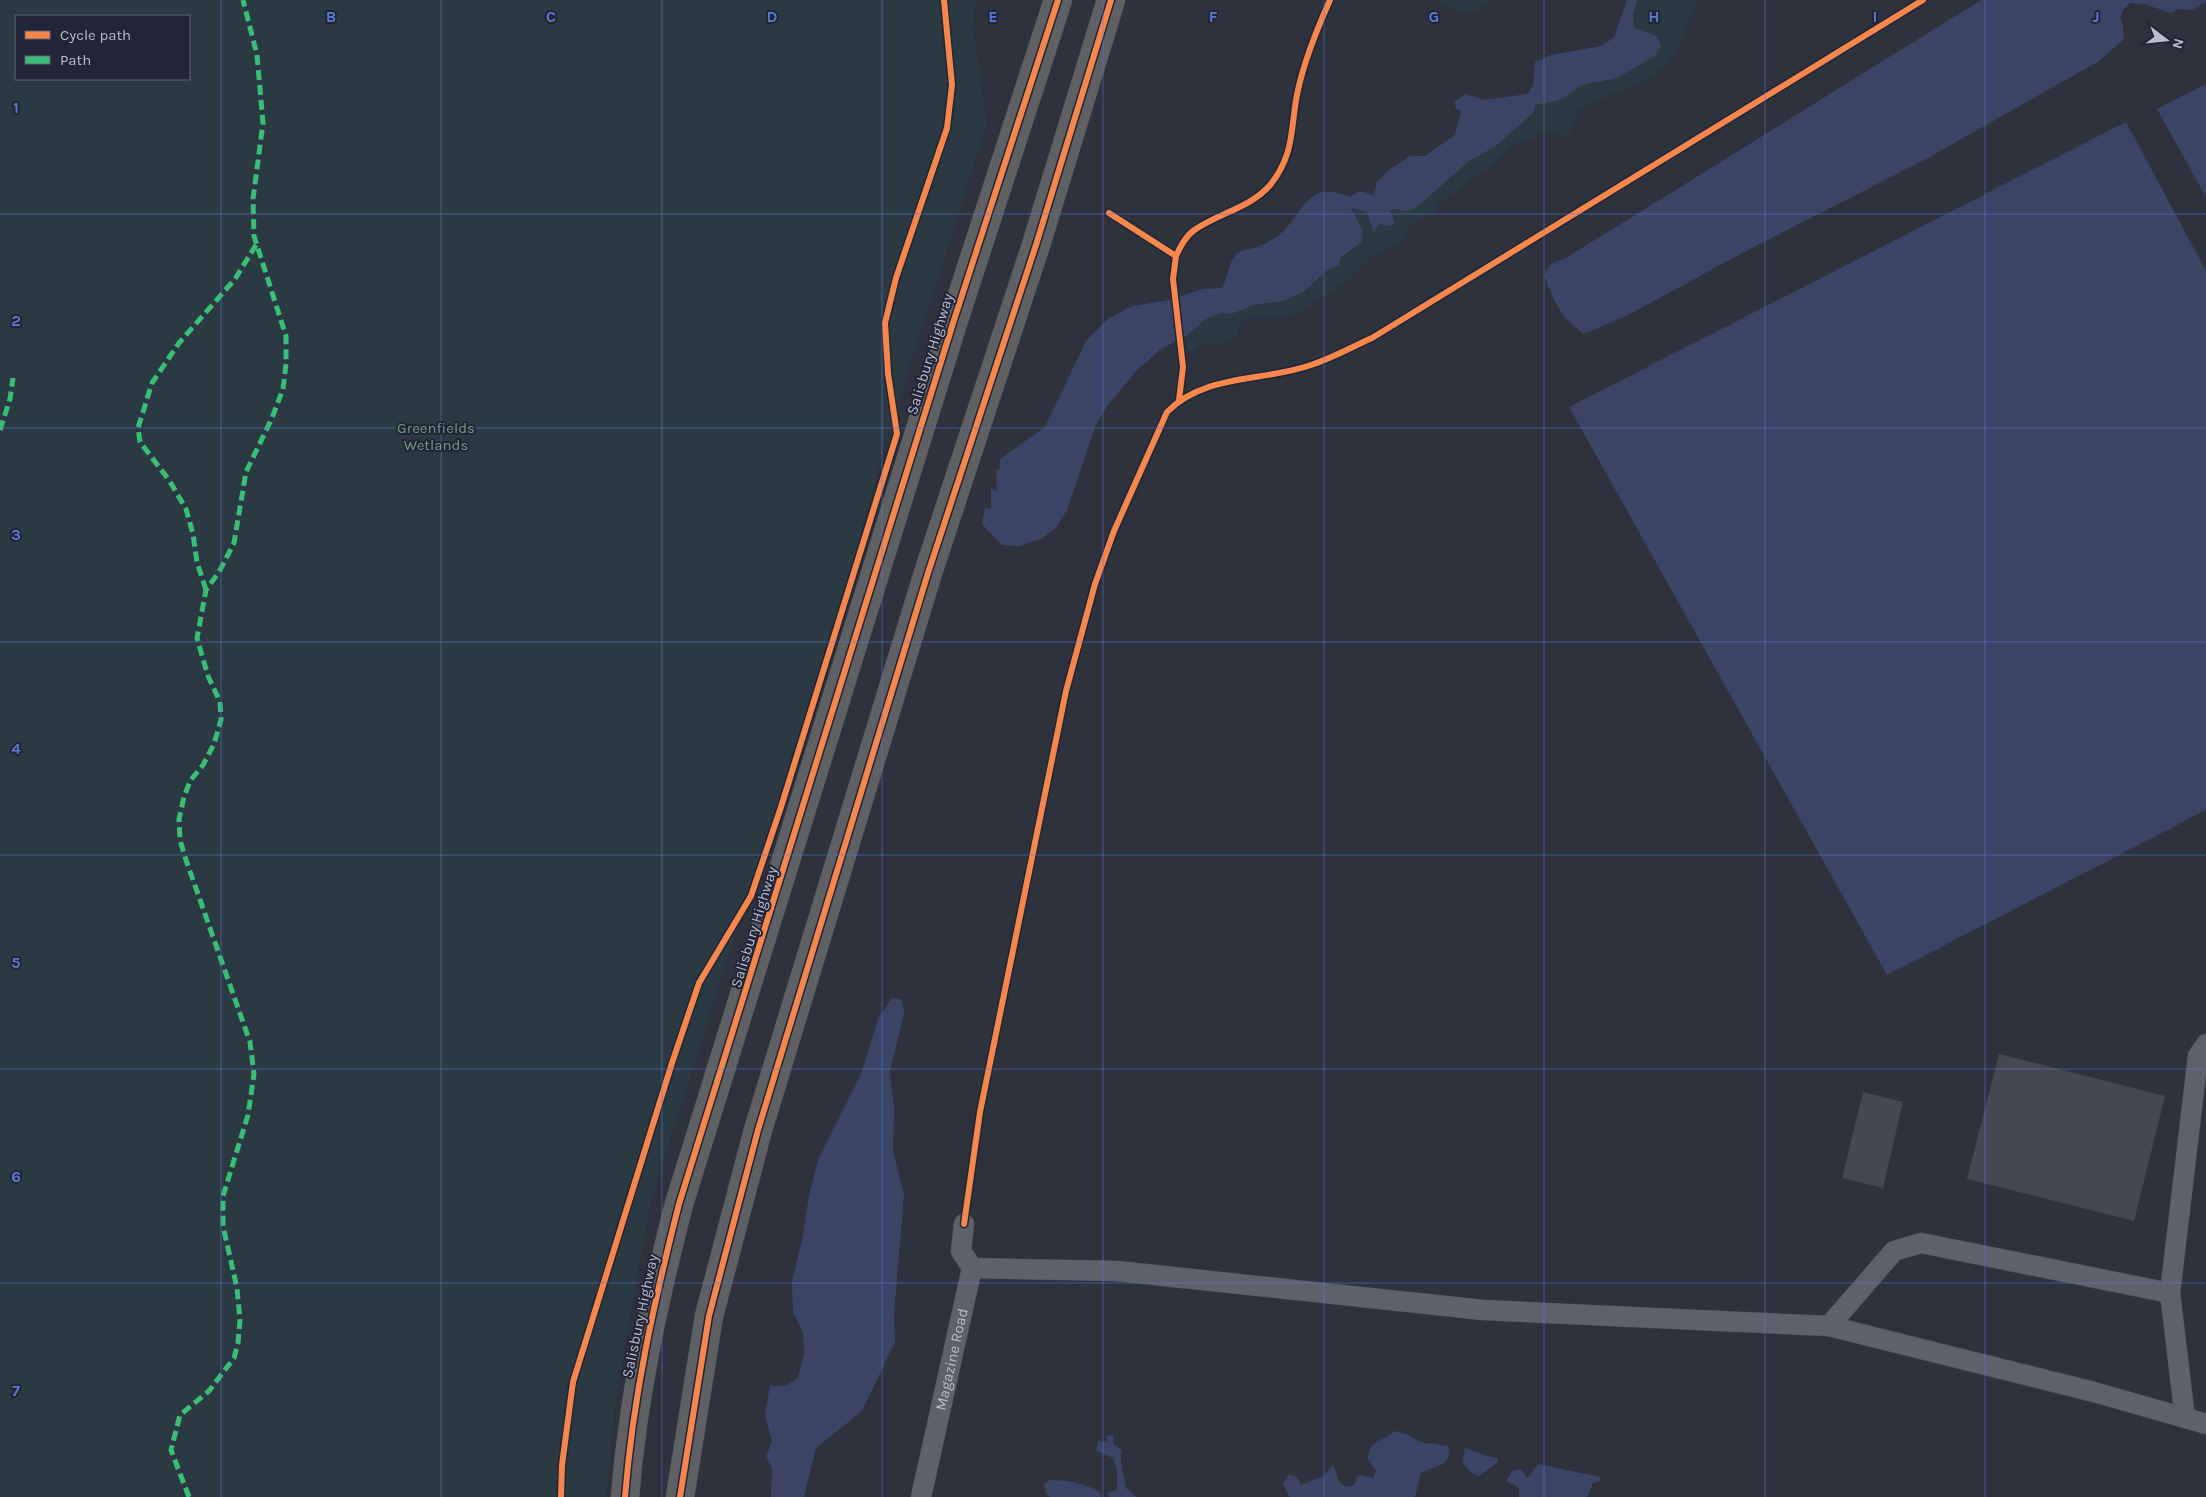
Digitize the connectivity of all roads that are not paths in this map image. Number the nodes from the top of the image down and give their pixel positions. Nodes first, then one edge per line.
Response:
1 (1058, 0) edge
2 (1111, 0) edge
3 (2206, 1044) edge
4 (964, 1224) dead end
5 (972, 1268) junction
6 (2170, 1293) junction
7 (1829, 1326) junction
8 (2185, 1418) junction
9 (2206, 1424) edge
10 (625, 1497) edge
11 (680, 1497) edge
12 (921, 1497) edge

1 - 10 highway, Salisbury Highway
2 - 11 highway
3 - 6 street
4 - 5 street
5 - 7 street
5 - 12 street, Magazine Road
6 - 7 street
6 - 8 street
7 - 8 street
8 - 9 street

